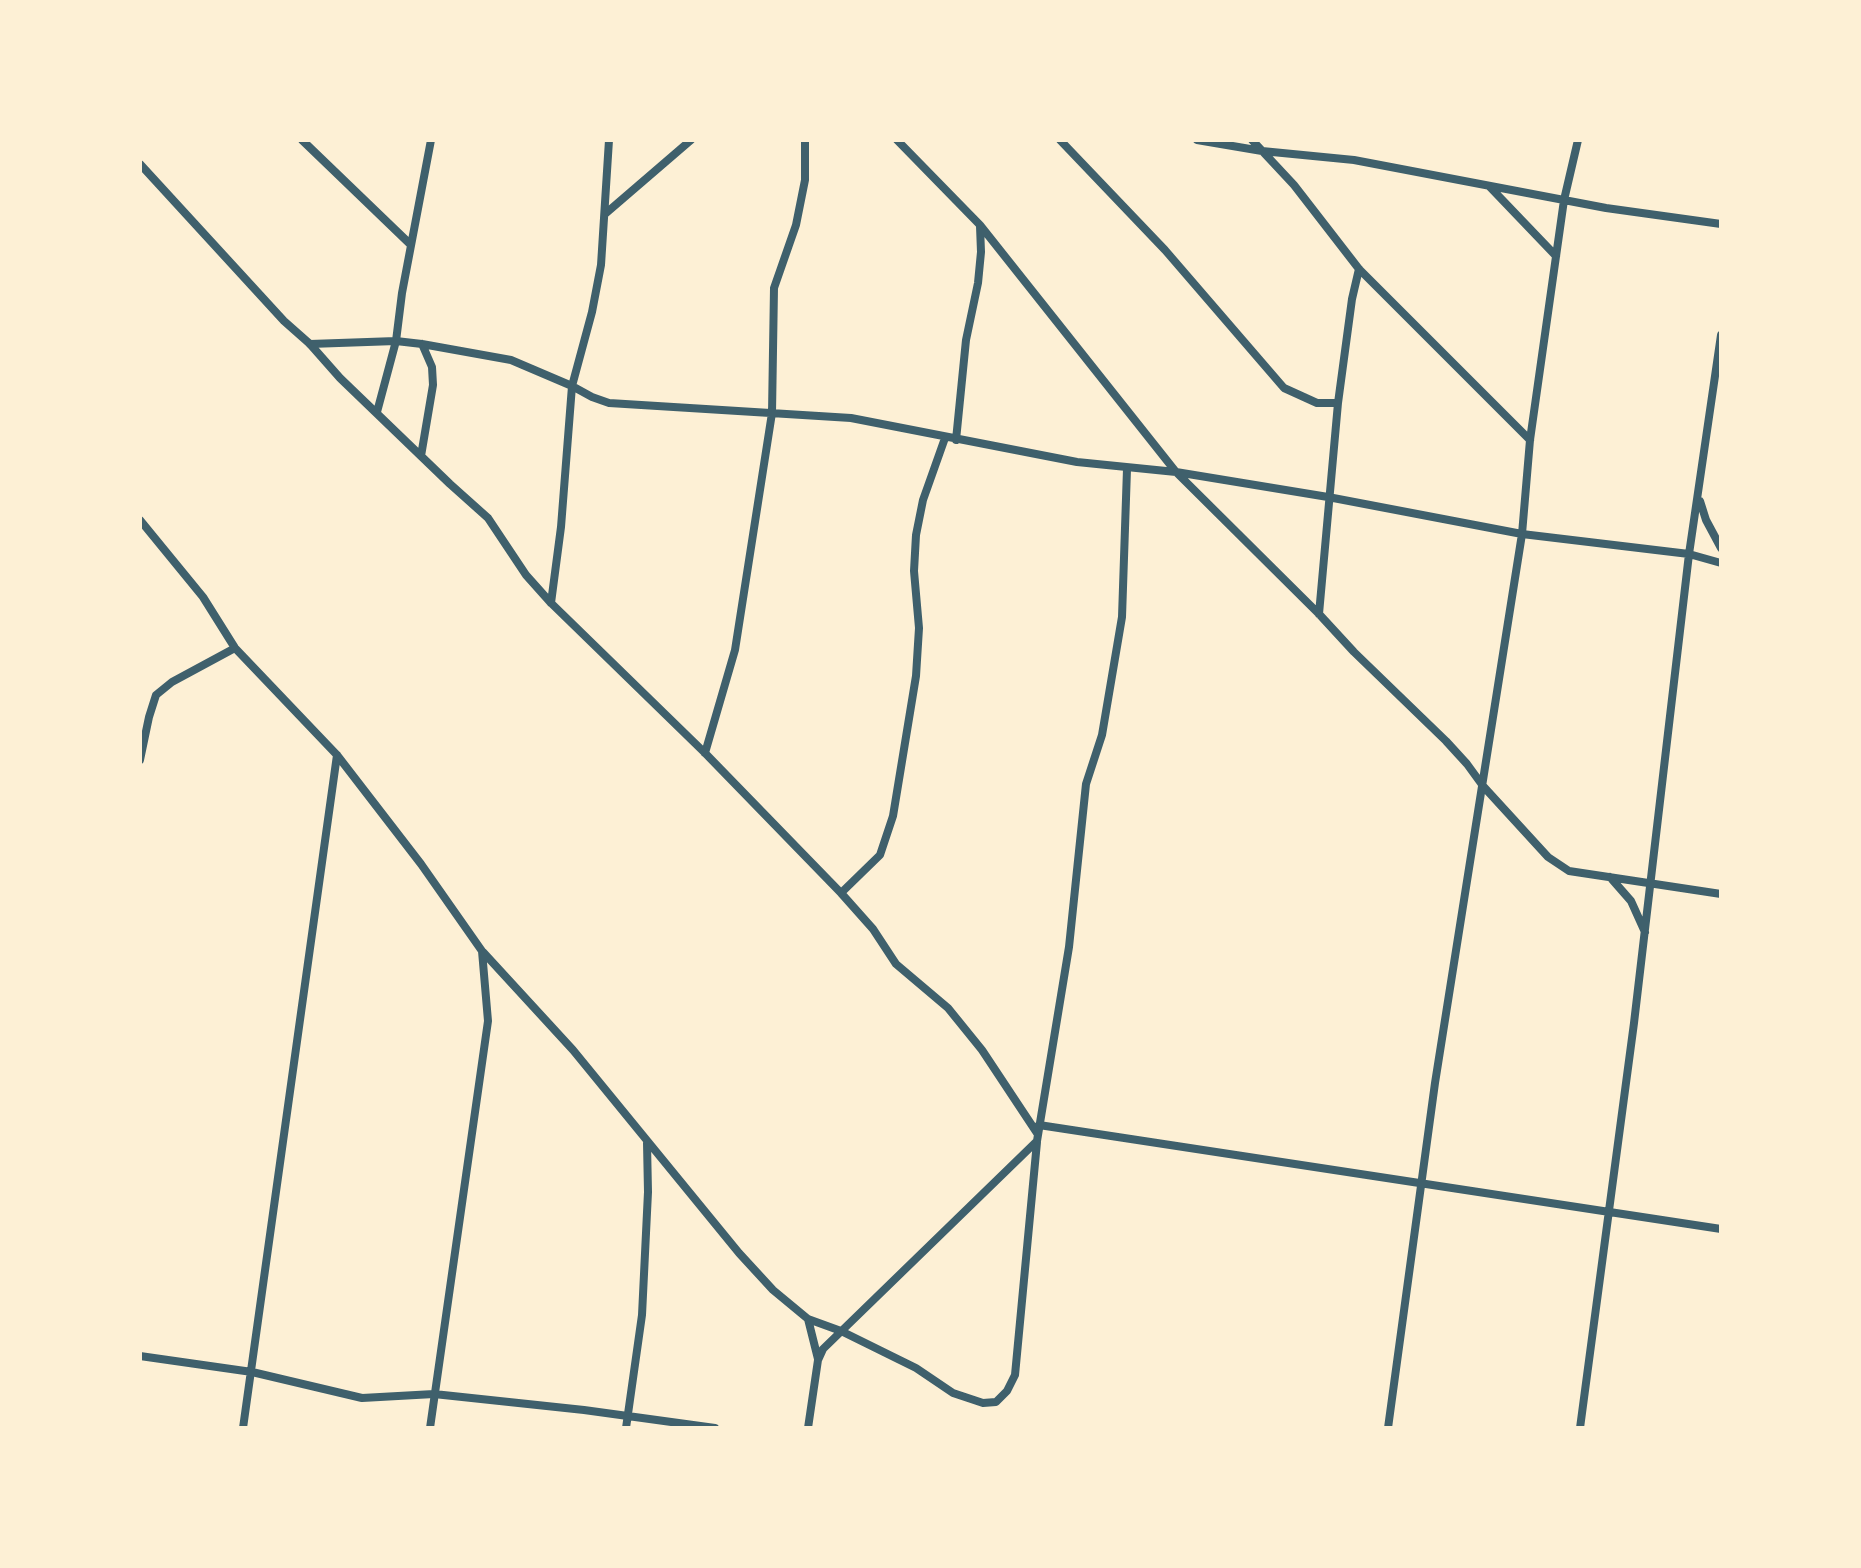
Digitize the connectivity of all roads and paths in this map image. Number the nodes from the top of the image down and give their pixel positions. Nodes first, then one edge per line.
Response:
1 (302, 140) edge
2 (431, 140) edge
3 (609, 140) edge
4 (691, 140) edge
5 (805, 140) edge
6 (897, 140) edge
7 (1060, 140) edge
8 (1197, 140) edge
9 (1252, 140) edge
10 (1578, 140) edge
11 (1262, 151) junction
12 (140, 164) edge
13 (1489, 185) junction
14 (1564, 200) junction
15 (605, 214) junction
16 (1721, 224) edge
17 (980, 225) junction
18 (410, 244) junction
19 (1556, 256) junction
20 (1359, 269) junction
21 (1721, 335) edge
22 (396, 341) junction
23 (310, 344) junction
24 (422, 344) junction
25 (572, 386) junction
26 (1338, 403) junction
27 (377, 412) junction
28 (772, 413) junction
29 (945, 438) junction
30 (956, 440) junction
31 (1530, 440) junction
32 (421, 456) junction
33 (1127, 469) junction
34 (1176, 472) junction
35 (1699, 496) junction
36 (1328, 497) junction
37 (140, 520) edge
38 (1522, 534) junction
39 (1721, 548) edge
40 (1689, 554) junction
41 (1721, 563) edge
42 (551, 603) junction
43 (1319, 614) junction
44 (235, 648) junction
45 (705, 753) junction
46 (337, 755) junction
47 (140, 760) edge
48 (1483, 786) junction
49 (1610, 877) junction
50 (1651, 884) junction
51 (841, 893) junction
52 (1721, 894) edge
53 (1645, 933) junction
54 (482, 951) junction
55 (1038, 1133) junction
56 (647, 1143) junction
57 (1421, 1184) junction
58 (1610, 1212) junction
59 (1721, 1229) edge
60 (808, 1319) junction
61 (841, 1331) junction
62 (140, 1356) edge
63 (818, 1360) junction
64 (252, 1372) junction
65 (434, 1394) junction
66 (628, 1416) junction
67 (243, 1428) edge
68 (430, 1428) edge
69 (626, 1428) edge
70 (715, 1428) edge
71 (808, 1428) edge
72 (1388, 1428) edge
73 (1580, 1428) edge

1 - 18 street
2 - 18 street
3 - 15 street
4 - 15 street
5 - 28 street
6 - 17 street
7 - 26 street
8 - 11 street
9 - 11 street
10 - 14 street
11 - 13 street
11 - 20 street
12 - 23 street
13 - 14 street
13 - 19 street
14 - 16 street
14 - 19 street
15 - 25 street
17 - 30 street
17 - 34 street
18 - 22 street
19 - 31 street
20 - 26 street
20 - 31 street
21 - 35 street
22 - 23 street
22 - 24 street
22 - 27 street
23 - 27 street
24 - 25 street
24 - 32 street
25 - 28 street
25 - 42 street
26 - 36 street
27 - 32 street
28 - 29 street
28 - 45 street
29 - 30 street
29 - 51 street
30 - 33 street
31 - 38 street
32 - 42 street
33 - 34 street
33 - 55 street
34 - 36 street
34 - 43 street
35 - 39 street
35 - 40 street
36 - 38 street
36 - 43 street
37 - 44 street
38 - 40 street
38 - 48 street
40 - 41 street
40 - 50 street
42 - 45 street
43 - 48 street
44 - 46 street
44 - 47 street
45 - 51 street
46 - 54 street
46 - 64 street
48 - 49 street
48 - 57 street
49 - 50 street
49 - 53 street
50 - 52 street
50 - 53 street
51 - 55 street
53 - 58 street
54 - 56 street
54 - 65 street
55 - 57 street
55 - 61 street
55 - 61 street
56 - 60 street
56 - 66 street
57 - 58 street
57 - 72 street
58 - 59 street
58 - 73 street
60 - 61 street
60 - 63 street
61 - 63 street
62 - 64 street
63 - 71 street
64 - 65 street
64 - 67 street
65 - 66 street
65 - 68 street
66 - 69 street
66 - 70 street

